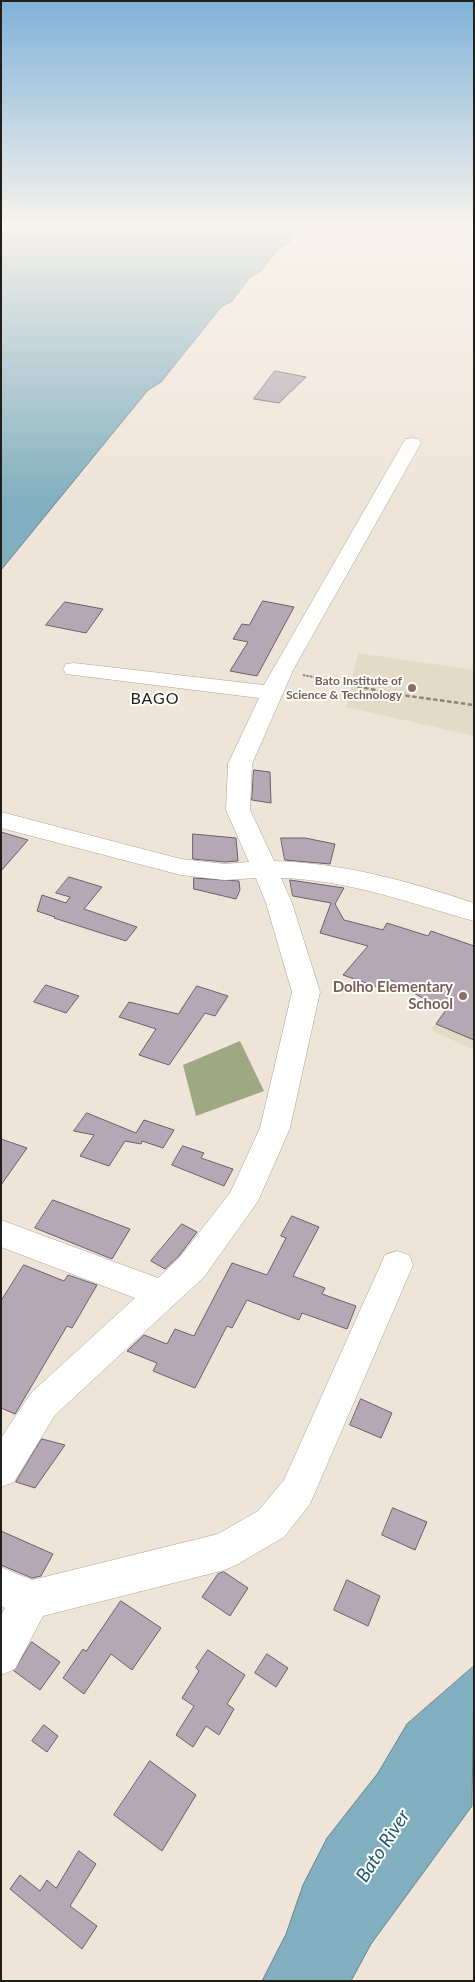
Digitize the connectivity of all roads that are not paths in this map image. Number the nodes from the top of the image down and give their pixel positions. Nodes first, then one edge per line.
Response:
1 (412, 443) dead end
2 (74, 669) dead end
3 (272, 693) junction
4 (1, 820) edge
5 (265, 869) junction
6 (474, 912) edge
7 (1, 1232) edge
8 (397, 1265) dead end
9 (162, 1294) junction
10 (1, 1470) edge
11 (16, 1593) edge
12 (1, 1655) edge

1 - 3 street
2 - 3 street
3 - 5 street
4 - 5 street
5 - 6 street
5 - 9 street
7 - 9 street
8 - 11 street
9 - 10 street
11 - 12 street

